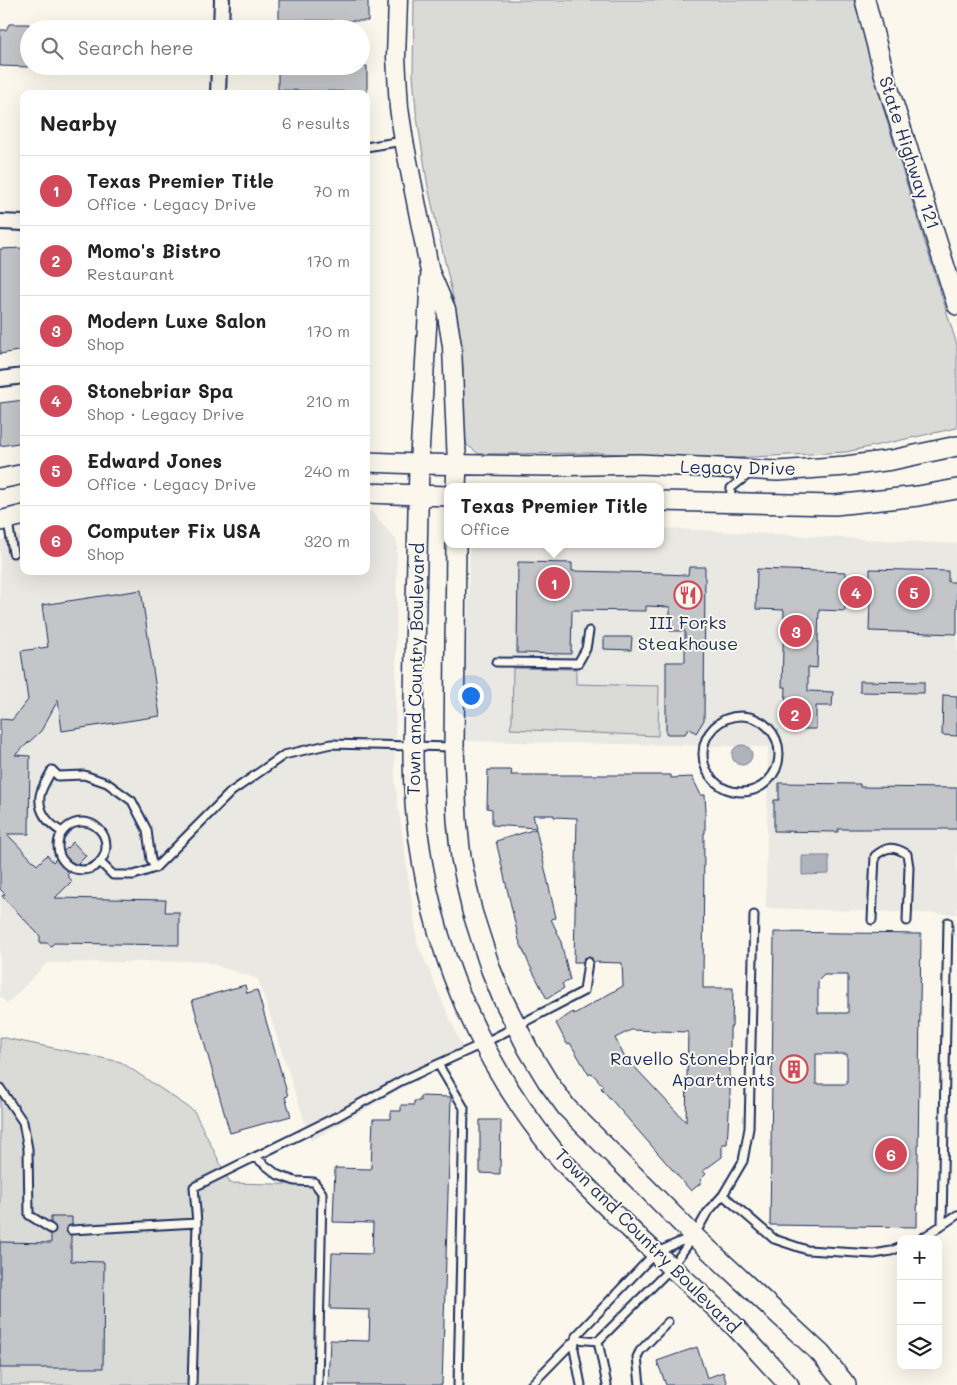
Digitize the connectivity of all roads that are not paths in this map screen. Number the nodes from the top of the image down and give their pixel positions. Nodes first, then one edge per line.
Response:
1 (222, 0) edge
2 (398, 0) edge
3 (865, 0) edge
4 (221, 20) edge
5 (219, 75) edge
6 (218, 90) edge
7 (404, 140) junction
8 (370, 146) edge
9 (0, 222) edge
10 (20, 223) edge
11 (430, 272) junction
12 (957, 305) edge
13 (20, 376) edge
14 (0, 379) edge
15 (957, 446) edge
16 (370, 462) edge
17 (419, 464) junction
18 (456, 465) junction
19 (778, 471) junction
20 (20, 475) edge
21 (0, 478) edge
22 (456, 483) edge
23 (957, 489) edge
24 (370, 494) edge
25 (418, 496) junction
26 (444, 496) edge
27 (664, 501) edge
28 (730, 502) junction
29 (10, 518) edge
30 (456, 548) edge
31 (13, 553) dead end
32 (589, 631) dead end
33 (496, 662) dead end
34 (413, 746) junction
35 (454, 747) junction
36 (703, 753) joint
37 (62, 832) junction
38 (100, 862) junction
39 (155, 868) junction
40 (754, 915) dead end
41 (872, 920) dead end
42 (907, 921) dead end
43 (948, 922) dead end
44 (588, 962) dead end
45 (516, 1026) junction
46 (482, 1044) junction
47 (438, 1064) junction
48 (0, 1088) edge
49 (255, 1157) junction
50 (723, 1195) junction
51 (957, 1214) edge
52 (197, 1223) junction
53 (942, 1224) junction
54 (51, 1229) dead end
55 (72, 1230) dead end
56 (927, 1235) edge
57 (694, 1236) junction
58 (897, 1249) edge
59 (655, 1253) junction
60 (671, 1268) junction
61 (668, 1322) dead end
62 (576, 1339) junction
63 (598, 1341) junction
64 (192, 1385) edge
65 (318, 1385) edge
66 (458, 1385) edge
67 (531, 1385) edge
68 (581, 1385) edge
69 (607, 1385) edge
70 (640, 1385) edge
71 (788, 1385) edge
72 (846, 1385) edge

1 - 4 street
2 - 7 street, Town and Country Boulevard
3 - 12 main road, State Highway 121
5 - 6 street
7 - 8 lane
7 - 11 street, Town and Country Boulevard
9 - 10 street
11 - 17 street, Town and Country Boulevard
11 - 18 street, Town and Country Boulevard
13 - 14 street
15 - 19 main road, Legacy Drive
16 - 17 main road, Legacy Drive
17 - 18 main road, Legacy Drive
17 - 25 main road, Town and Country Boulevard
18 - 19 main road, Legacy Drive
18 - 22 main road, Town and Country Boulevard
19 - 28 lane
20 - 21 main road
23 - 28 main road, Legacy Drive
24 - 25 main road
25 - 26 main road
25 - 34 main road, Town and Country Boulevard
27 - 28 main road, Legacy Drive
29 - 31 lane
30 - 35 main road, Town and Country Boulevard
32 - 33 lane
34 - 35 lane
34 - 39 lane
34 - 46 main road, Town and Country Boulevard
35 - 45 main road, Town and Country Boulevard
36 - 36 lane
37 - 38 lane
37 - 38 lane
37 - 39 lane
38 - 39 lane
40 - 50 lane
41 - 42 lane
43 - 53 lane
44 - 45 lane
45 - 46 lane
45 - 57 main road, Town and Country Boulevard
46 - 47 lane
46 - 59 main road, Town and Country Boulevard
47 - 49 lane
47 - 66 lane
48 - 54 lane
49 - 52 lane
49 - 65 lane
50 - 57 lane
50 - 58 lane
51 - 53 lane
52 - 55 lane
52 - 64 lane
53 - 56 lane
57 - 59 lane
57 - 60 lane
57 - 72 main road, Town and Country Boulevard
59 - 60 main road, Town and Country Boulevard
59 - 62 lane
60 - 63 lane
60 - 71 main road, Town and Country Boulevard
61 - 70 lane
62 - 63 lane
62 - 67 lane
62 - 68 lane
63 - 69 lane

